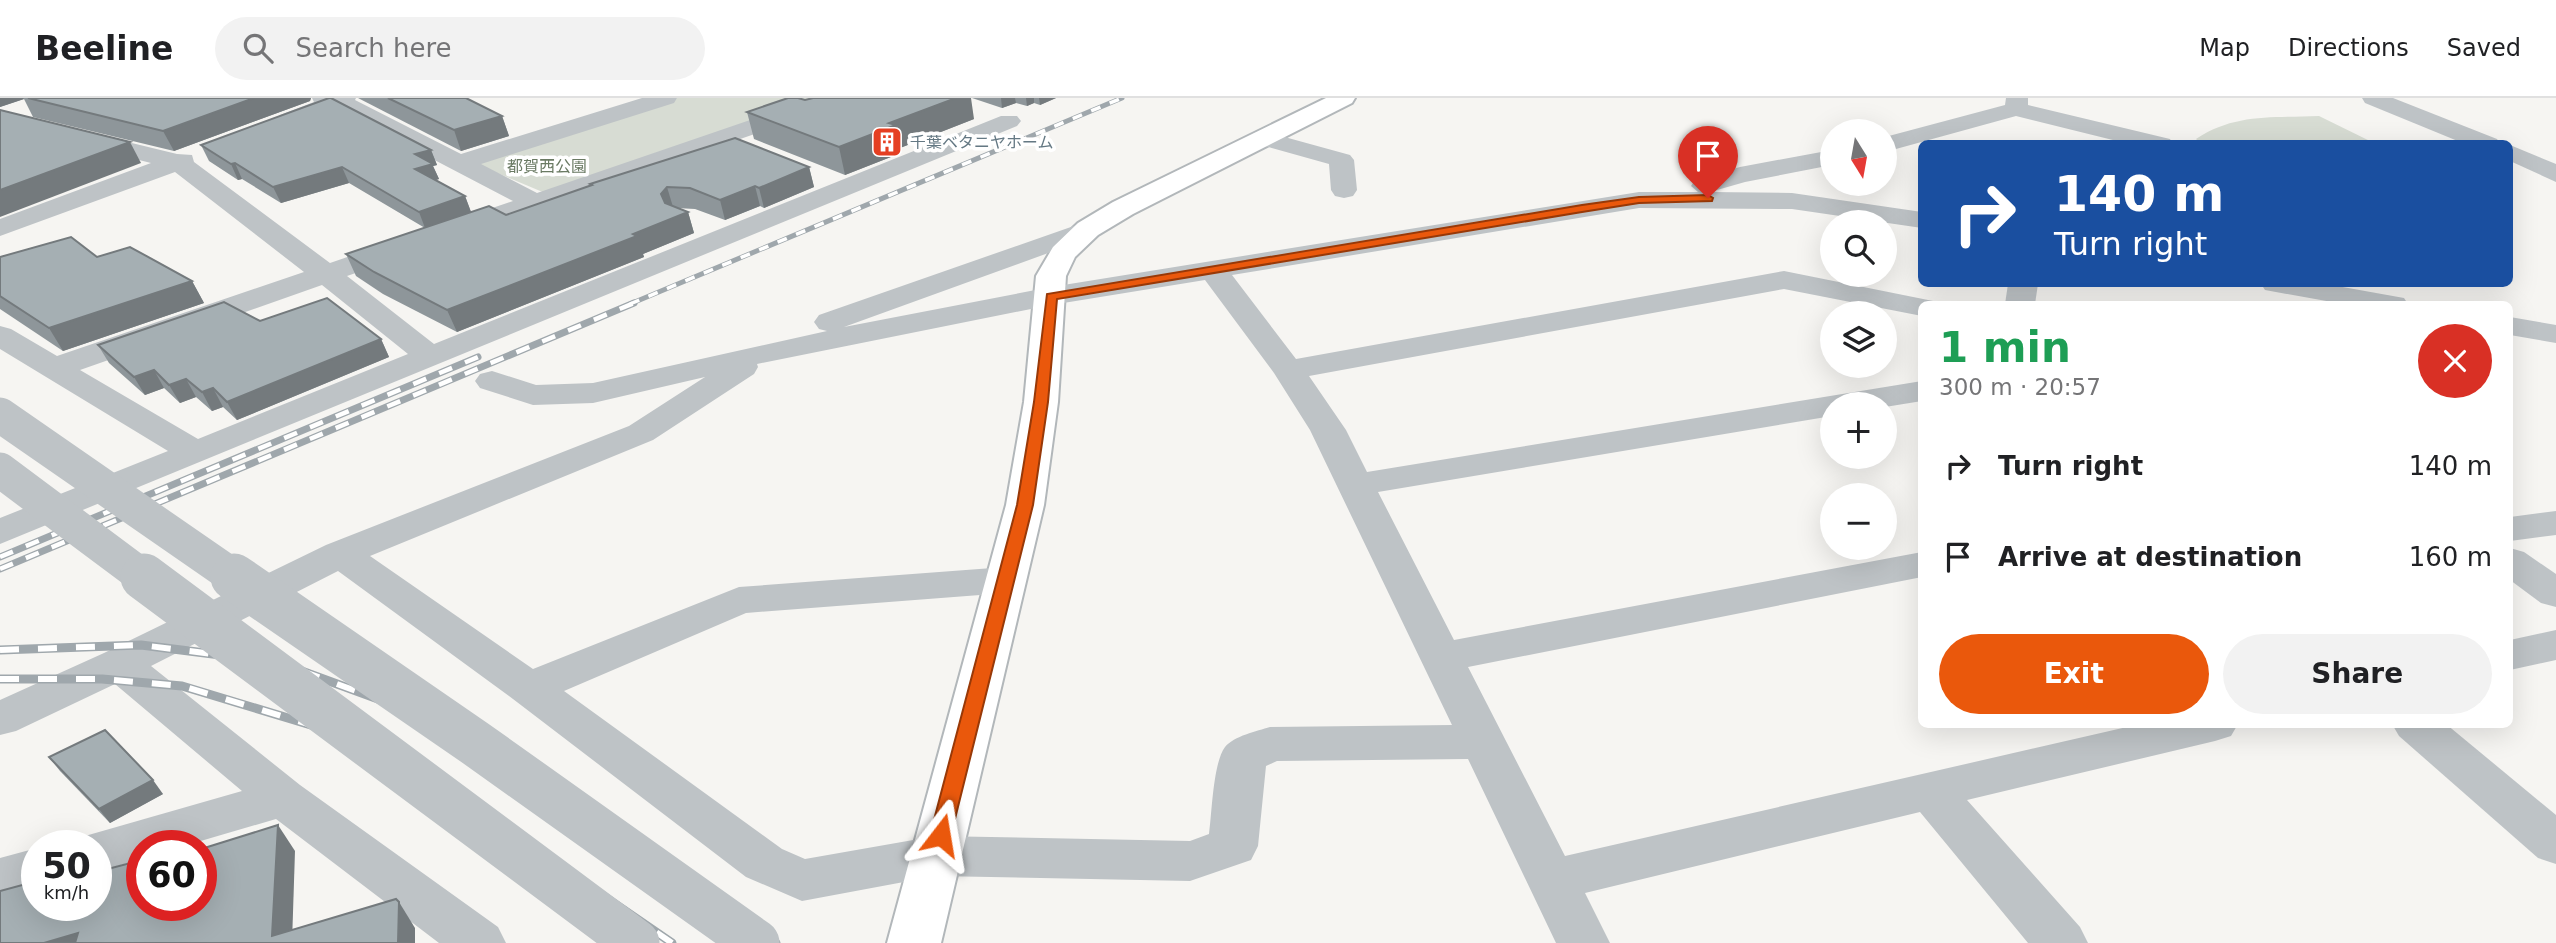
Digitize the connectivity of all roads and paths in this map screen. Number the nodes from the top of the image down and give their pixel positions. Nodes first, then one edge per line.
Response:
1 (598, 98) edge
2 (666, 98) edge
3 (836, 98) edge
4 (1344, 98) edge
5 (2373, 98) edge
6 (335, 99) edge
7 (2016, 104) edge
8 (35, 106) edge
9 (628, 110) junction
10 (975, 110) dead end
11 (0, 118) edge
12 (264, 129) edge
13 (721, 138) junction
14 (1263, 138) junction
15 (2146, 140) edge
16 (2478, 140) edge
17 (1897, 141) edge
18 (758, 153) edge
19 (2513, 153) edge
20 (190, 157) junction
21 (1820, 160) edge
22 (460, 163) junction
23 (808, 173) edge
24 (2556, 174) edge
25 (846, 188) junction
26 (1344, 190) dead end
27 (1680, 198) junction
28 (535, 202) junction
29 (1918, 219) edge
30 (695, 221) dead end
31 (0, 228) edge
32 (1088, 229) junction
33 (729, 235) junction
34 (1213, 270) junction
35 (326, 274) junction
36 (2294, 287) edge
37 (1051, 296) junction
38 (2375, 301) edge
39 (1918, 306) edge
40 (2513, 327) edge
41 (2556, 334) edge
42 (0, 336) edge
43 (763, 353) junction
44 (430, 356) junction
45 (56, 367) junction
46 (1288, 370) junction
47 (492, 381) dead end
48 (1918, 392) edge
49 (1897, 395) edge
50 (1820, 408) edge
51 (0, 415) edge
52 (195, 452) junction
53 (1356, 485) junction
54 (1, 504) edge
55 (2556, 523) edge
56 (2513, 529) edge
57 (340, 554) junction
58 (2513, 563) edge
59 (1918, 565) edge
60 (1006, 580) junction
61 (2556, 594) edge
62 (2556, 645) edge
63 (2513, 655) edge
64 (1440, 658) junction
65 (119, 664) junction
66 (529, 688) junction
67 (0, 719) edge
68 (2198, 728) edge
69 (2421, 728) edge
70 (1482, 742) junction
71 (1931, 792) junction
72 (283, 798) junction
73 (2556, 845) edge
74 (112, 847) edge
75 (936, 856) junction
76 (21, 873) edge
77 (0, 879) edge
78 (1551, 880) junction
79 (479, 943) edge
80 (636, 943) edge
81 (756, 943) edge
82 (914, 943) edge
83 (1583, 943) edge
84 (2061, 943) edge

1 - 9 street
2 - 9 street
3 - 13 street
4 - 14 main road
5 - 16 street
6 - 12 street
6 - 22 street
7 - 15 street
7 - 17 street
8 - 11 street
9 - 22 street
10 - 25 street
11 - 20 street
13 - 18 street
13 - 28 street
14 - 26 street
14 - 32 main road
19 - 24 street
20 - 31 street
20 - 35 street
21 - 27 street
22 - 28 street
23 - 25 street
25 - 33 street
27 - 29 street
27 - 34 street
28 - 35 street
30 - 33 street
32 - 37 main road
32 - 43 street
33 - 44 street
34 - 37 street
34 - 46 street
35 - 44 street
35 - 45 street
36 - 38 street
37 - 43 street
37 - 60 main road
39 - 46 street
40 - 41 street
42 - 45 street
43 - 47 street
43 - 57 street
44 - 52 street
45 - 52 street
46 - 53 street
48 - 49 street
50 - 53 street
51 - 81 street, bridge
52 - 54 street
53 - 64 street
54 - 80 street, bridge
55 - 56 street
57 - 65 street
57 - 66 street
58 - 61 street
59 - 64 street
60 - 66 street
60 - 75 main road
62 - 63 street
64 - 70 street
65 - 67 street
65 - 72 street
66 - 75 street
68 - 71 street
69 - 73 street
70 - 75 street
70 - 78 street
71 - 78 street
71 - 84 street
72 - 74 street
72 - 79 street
75 - 82 main road
76 - 77 street
78 - 83 street

